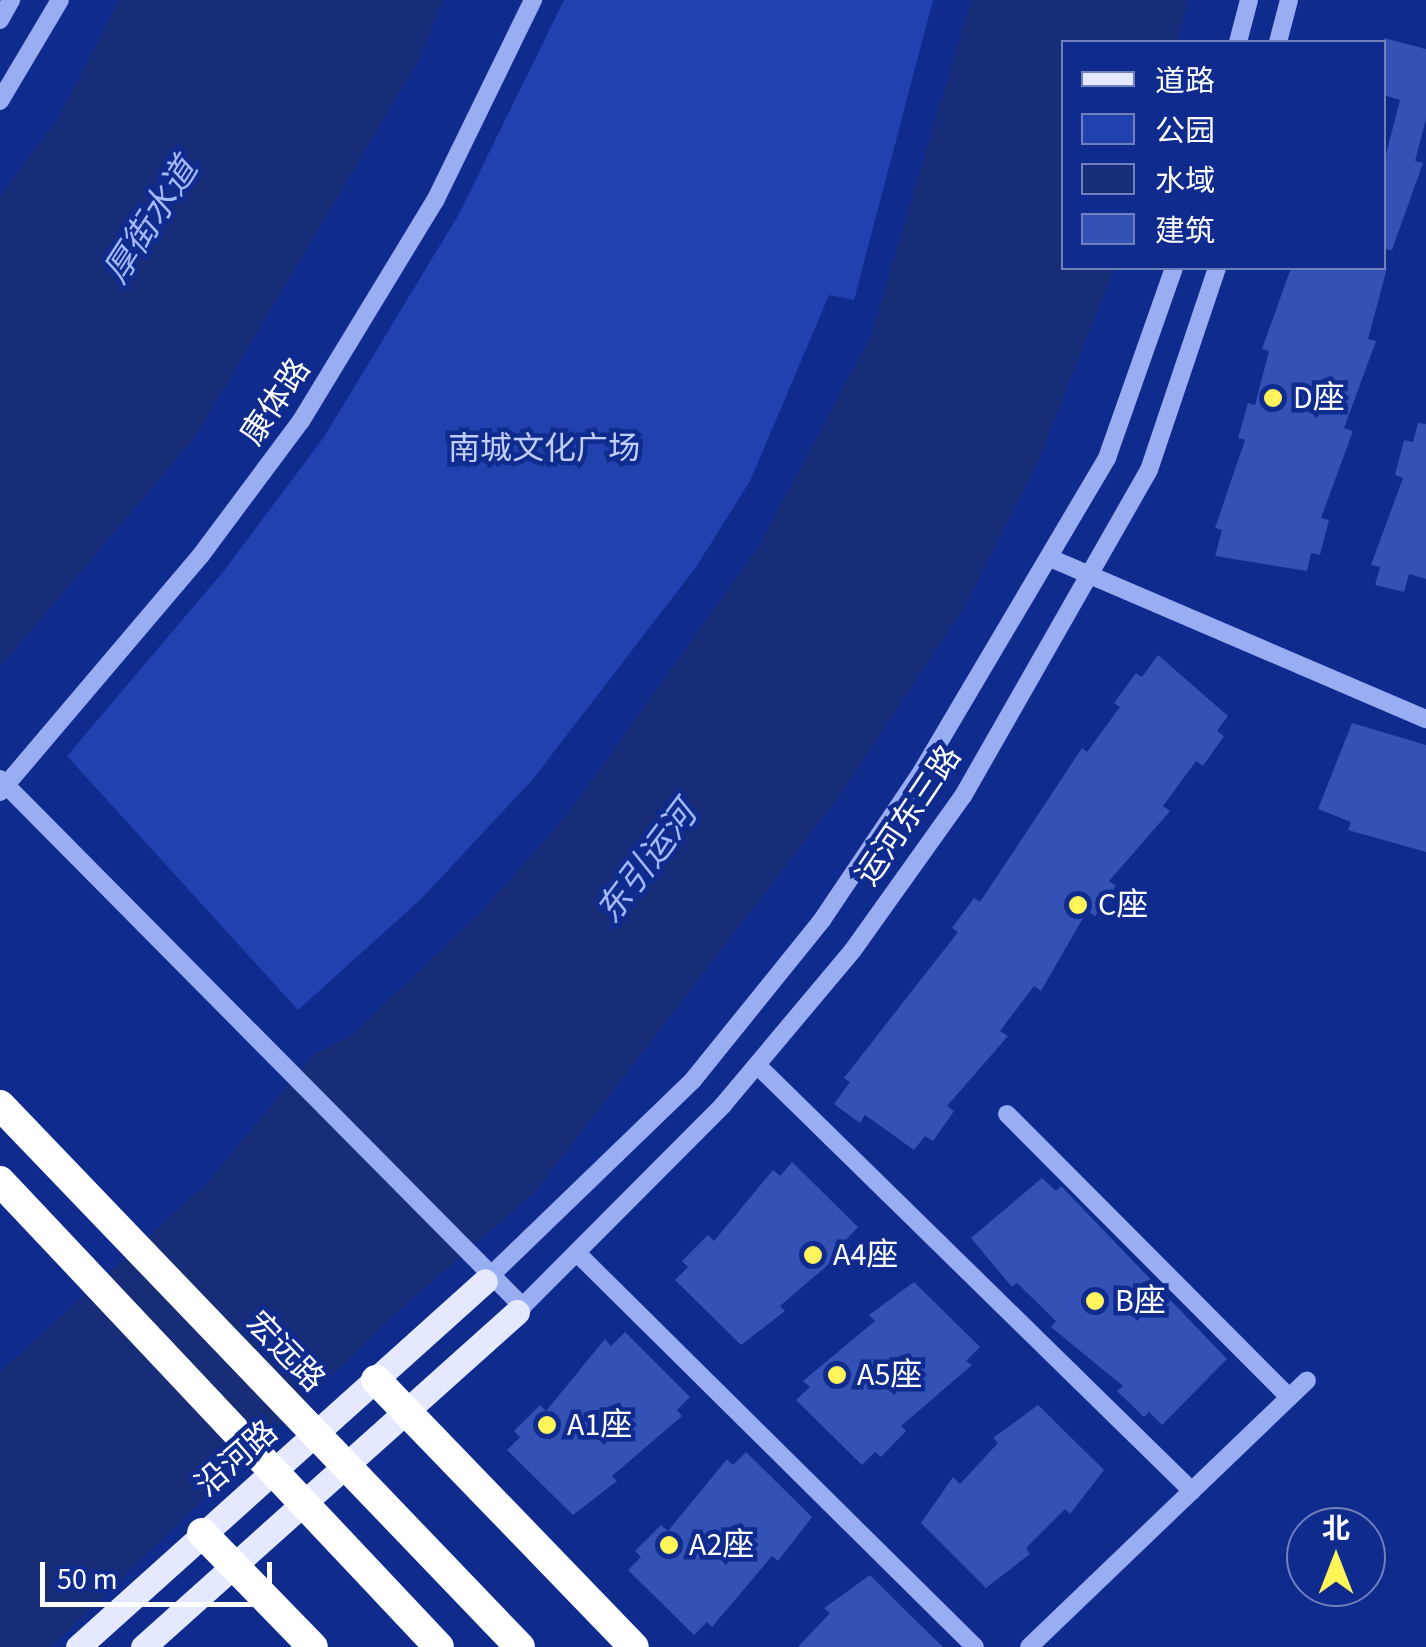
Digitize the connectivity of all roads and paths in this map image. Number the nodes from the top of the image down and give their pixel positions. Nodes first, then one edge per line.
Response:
1 (11, 0) edge
2 (60, 0) edge
3 (534, 0) edge
4 (1250, 0) edge
5 (1289, 0) edge
6 (0, 20) edge
7 (1239, 40) edge
8 (1279, 40) edge
9 (1, 102) edge
10 (1173, 270) edge
11 (1216, 270) edge
12 (1050, 558) junction
13 (1091, 576) junction
14 (1426, 719) edge
15 (2, 785) edge
16 (757, 1065) junction
17 (0, 1106) edge
18 (1008, 1114) dead end
19 (0, 1181) edge
20 (576, 1254) junction
21 (488, 1278) junction
22 (520, 1310) junction
23 (376, 1380) junction
24 (1307, 1380) dead end
25 (1289, 1397) junction
26 (407, 1412) junction
27 (1192, 1491) junction
28 (202, 1532) junction
29 (234, 1565) junction
30 (78, 1647) edge
31 (144, 1647) edge
32 (313, 1647) edge
33 (439, 1647) edge
34 (520, 1647) edge
35 (634, 1647) edge
36 (975, 1647) edge
37 (1029, 1647) edge

1 - 6 street
2 - 9 street
3 - 15 street, 康体路
4 - 7 street
5 - 8 street
10 - 12 street, 运河东三路
11 - 13 street, 运河东三路
12 - 13 street
12 - 21 street, 运河东三路
13 - 14 street
13 - 16 street, 运河东三路
15 - 21 street
16 - 20 street, 运河东三路
16 - 27 street
17 - 34 highway, 宏远路, bridge
18 - 25 street
19 - 33 highway, bridge
20 - 22 street, 运河东三路
20 - 36 street
21 - 22 street
21 - 23 main road, 沿河路
22 - 26 main road
23 - 26 highway
23 - 28 main road, 沿河路
24 - 25 street
25 - 27 street
26 - 29 main road
26 - 35 highway
27 - 37 street
28 - 29 highway
28 - 30 main road, 沿河路
29 - 31 main road
29 - 32 highway

